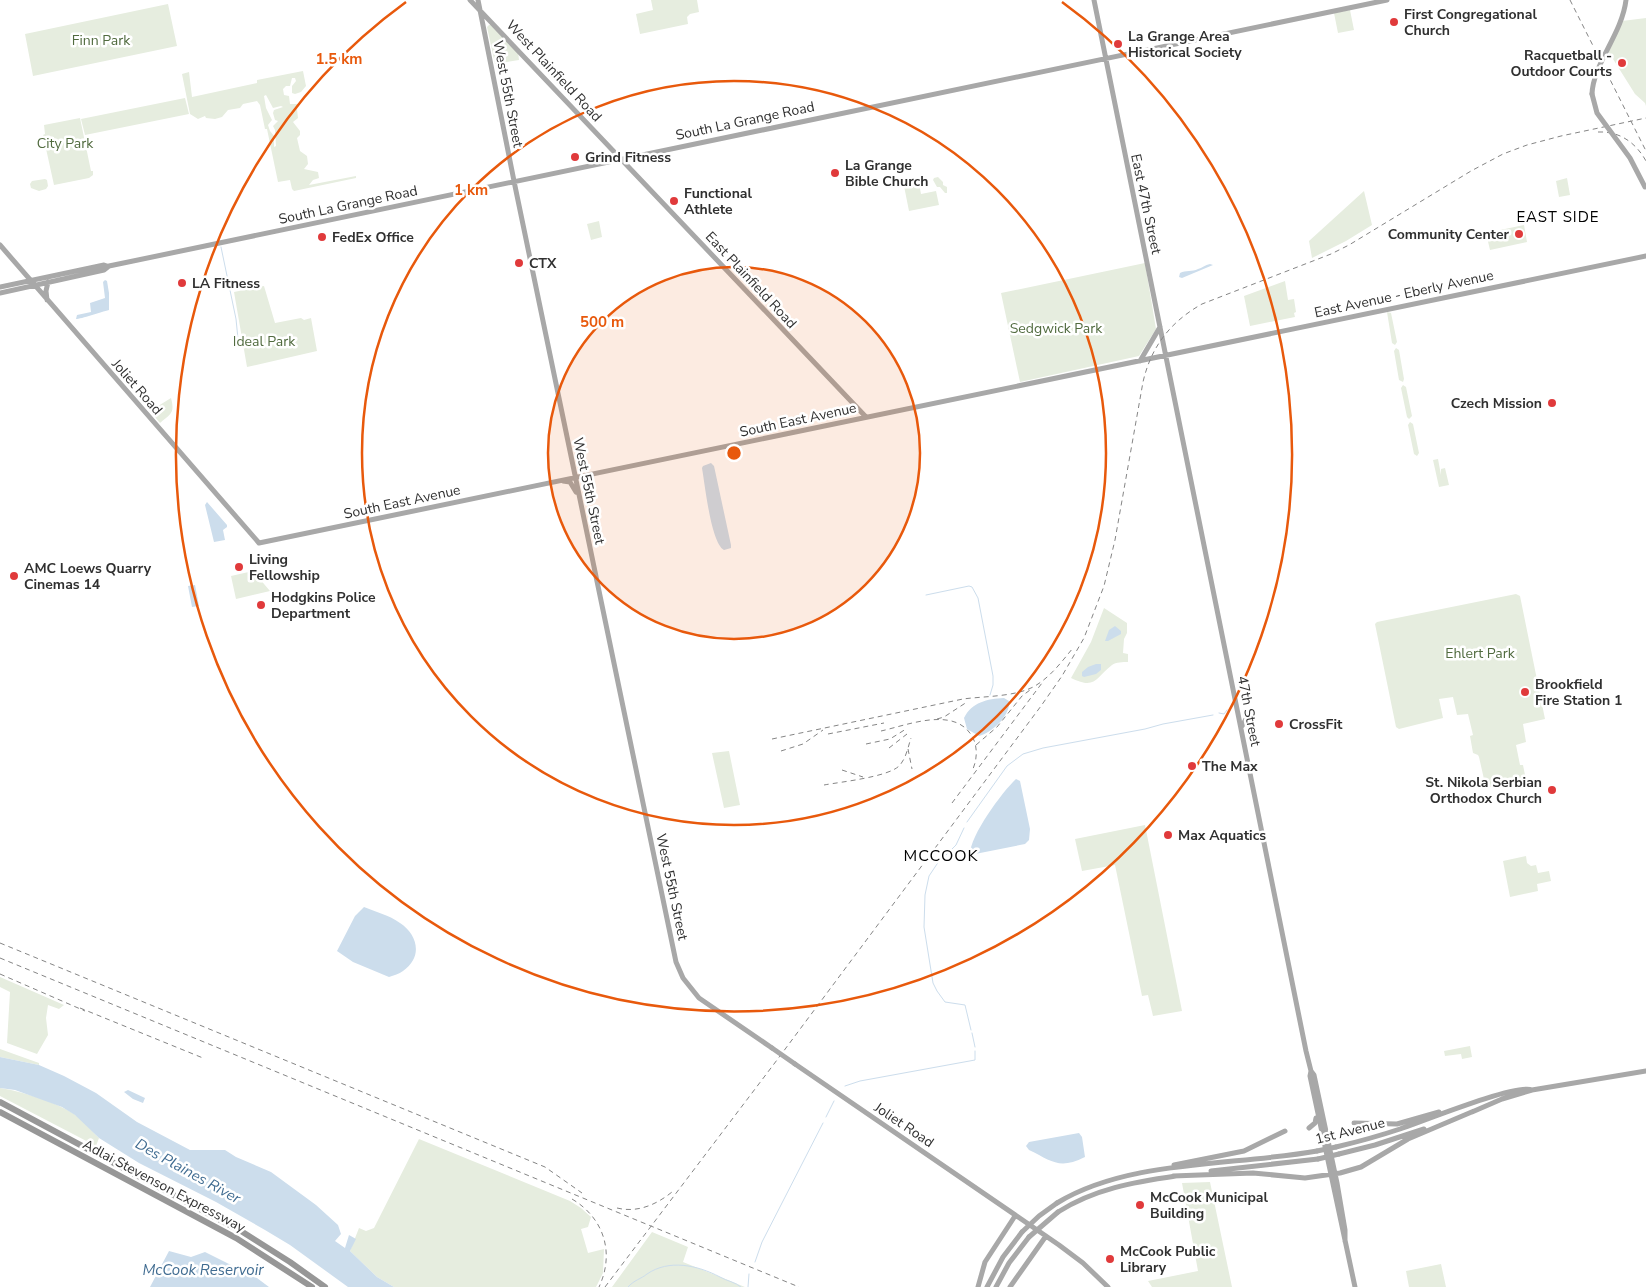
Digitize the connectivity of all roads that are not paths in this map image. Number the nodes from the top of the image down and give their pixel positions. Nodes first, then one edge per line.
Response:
1 (470, 0) edge
2 (478, 0) edge
3 (1094, 0) edge
4 (1387, 0) edge
5 (1626, 0) edge
6 (480, 10) junction
7 (493, 23) junction
8 (484, 28) junction
9 (1106, 58) junction
10 (620, 159) junction
11 (514, 182) junction
12 (1646, 190) edge
13 (0, 246) edge
14 (1646, 256) edge
15 (107, 266) junction
16 (48, 282) junction
17 (32, 283) junction
18 (0, 287) edge
19 (0, 293) edge
20 (47, 300) junction
21 (1160, 326) junction
22 (1166, 355) junction
23 (1140, 361) junction
24 (866, 417) junction
25 (575, 477) junction
26 (550, 483) junction
27 (579, 497) junction
28 (259, 543) joint
29 (1253, 720) dead end
30 (1241, 729) junction
31 (687, 984) joint
32 (1311, 1071) junction
33 (1646, 1071) edge
34 (1532, 1090) junction
35 (0, 1102) edge
36 (1478, 1102) junction
37 (0, 1112) edge
38 (1474, 1112) junction
39 (1317, 1115) junction
40 (1354, 1123) dead end
41 (1308, 1128) dead end
42 (1285, 1131) dead end
43 (1345, 1172) junction
44 (1333, 1174) junction
45 (1173, 1176) junction
46 (1124, 1177) junction
47 (1318, 1177) junction
48 (1334, 1191) junction
49 (1339, 1198) junction
50 (1016, 1216) junction
51 (1046, 1236) junction
52 (1345, 1241) junction
53 (312, 1287) edge
54 (325, 1287) edge
55 (978, 1287) edge
56 (987, 1287) edge
57 (996, 1287) edge
58 (1010, 1287) edge
59 (1108, 1287) edge
60 (1355, 1287) edge

1 - 6 main road, West Plainfield Road
2 - 6 main road, West 55th Street
3 - 9 main road, East 47th Street
4 - 9 main road, South La Grange Road
5 - 12 main road, bridge
6 - 7 main road, West Plainfield Road
6 - 8 main road, West 55th Street
7 - 8 main road
7 - 10 main road, West Plainfield Road
8 - 11 main road, West 55th Street
9 - 10 main road, South La Grange Road
9 - 21 main road, East 47th Street
10 - 11 main road, South La Grange Road
10 - 24 main road, East Plainfield Road
11 - 15 main road, South La Grange Road
11 - 25 main road, West 55th Street
13 - 17 main road, Joliet Road
14 - 22 main road, East Avenue - Eberly Avenue
15 - 16 main road, South La Grange Road
15 - 17 main road, South La Grange Road
16 - 17 main road, South La Grange Road
16 - 20 main road
17 - 18 main road, South La Grange Road
17 - 19 main road, South La Grange Road
17 - 20 main road, Joliet Road
20 - 28 main road, Joliet Road
21 - 22 main road, East 47th Street
21 - 23 main road
22 - 23 main road, South East Avenue
22 - 30 main road, 47th Street
23 - 24 main road, South East Avenue
24 - 25 main road, South East Avenue
25 - 26 main road, South East Avenue
25 - 27 main road, West 55th Street
26 - 27 main road
26 - 28 main road, South East Avenue
27 - 31 main road, West 55th Street
29 - 30 main road
30 - 32 main road, 47th Street
31 - 50 main road, Joliet Road, bridge
32 - 39 main road, 47th Street
32 - 44 main road, 47th Street
33 - 34 main road, 1st Avenue
34 - 36 main road, 1st Avenue
34 - 38 main road, 1st Avenue
35 - 54 highway, Adlai Stevenson Expressway
36 - 40 main road
36 - 46 main road, 1st Avenue, bridge
37 - 53 highway, Adlai Stevenson Expressway
38 - 43 main road
38 - 45 main road, 1st Avenue, bridge
39 - 41 main road
39 - 44 main road, 47th Street
42 - 46 main road
43 - 44 main road
43 - 49 main road
44 - 47 main road
44 - 48 main road, 47th Street
44 - 49 main road, 47th Street
45 - 47 main road
45 - 57 main road, 1st Avenue, bridge
46 - 56 main road, 1st Avenue, bridge
47 - 48 main road
48 - 52 main road, 47th Street
49 - 52 main road, 47th Street
50 - 51 main road, Joliet Road
50 - 55 main road
51 - 58 main road
51 - 59 main road, Joliet Road
52 - 60 main road, 47th Street

